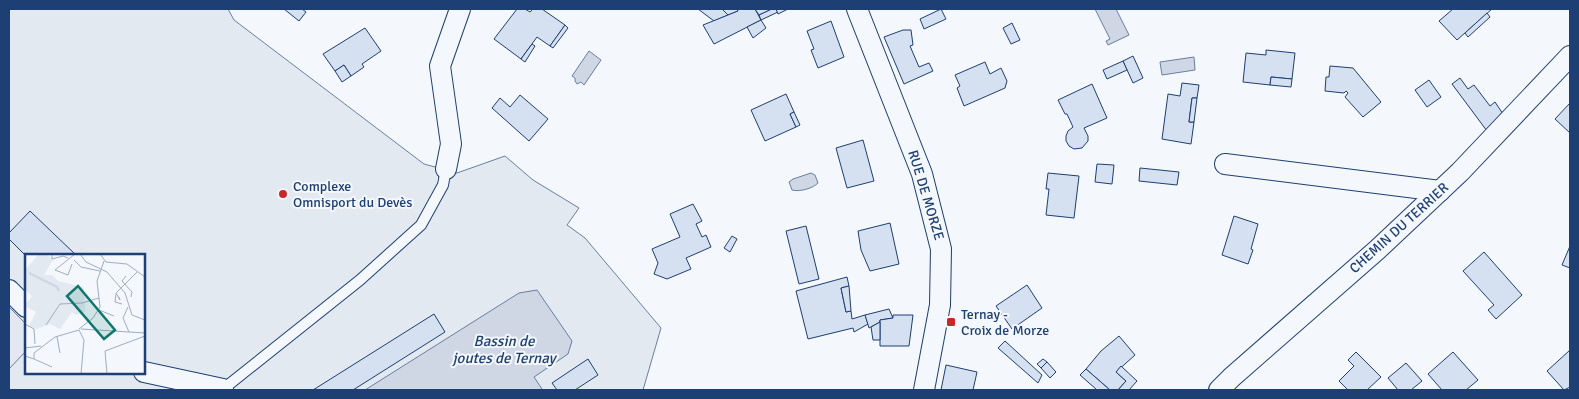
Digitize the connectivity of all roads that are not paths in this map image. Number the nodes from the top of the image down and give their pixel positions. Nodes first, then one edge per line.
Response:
1 (460, 9) edge
2 (857, 9) edge
3 (1570, 56) edge
4 (1225, 164) dead end
5 (446, 169) joint
6 (1440, 191) junction
7 (9, 290) edge
8 (25, 306) edge
9 (145, 372) edge
10 (223, 390) edge
11 (924, 390) edge
12 (1219, 390) edge

1 - 5 street
2 - 11 street, RUE DE MORZE
3 - 6 street, CHEMIN DU TERRIER
4 - 6 street
5 - 10 lane
6 - 12 street, CHEMIN DU TERRIER
7 - 8 street
9 - 10 street

